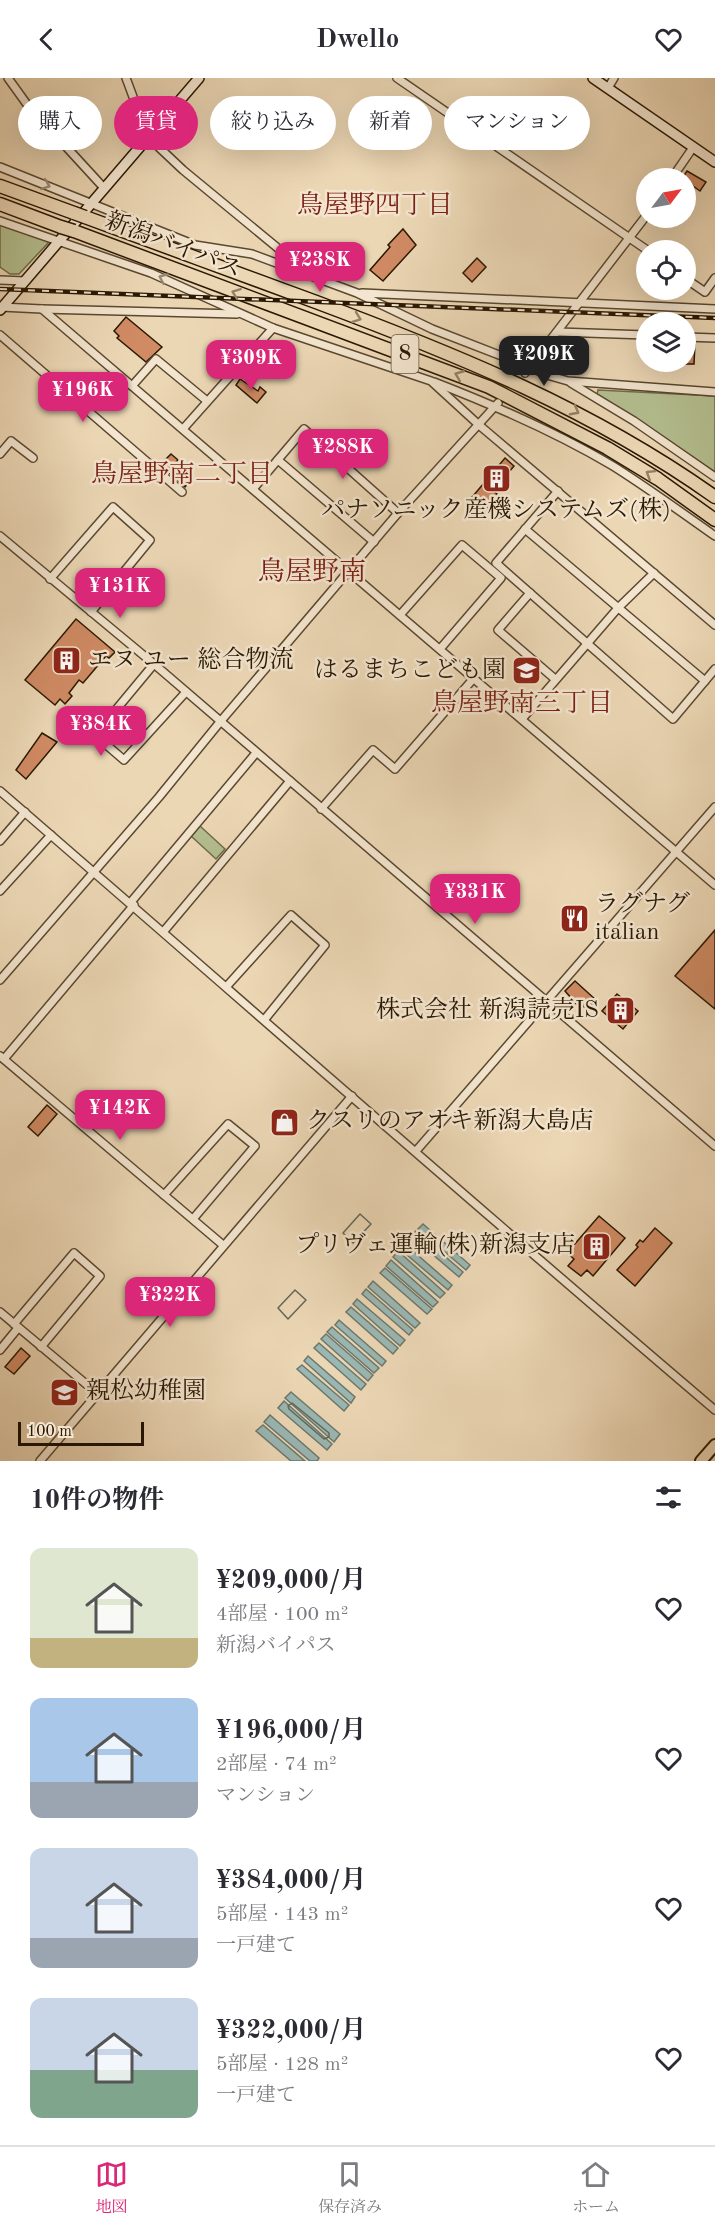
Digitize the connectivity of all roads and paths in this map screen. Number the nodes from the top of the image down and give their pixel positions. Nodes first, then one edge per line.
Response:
1 (8, 78) edge
2 (126, 78) edge
3 (200, 78) edge
4 (397, 78) edge
5 (593, 78) edge
6 (614, 78) edge
7 (608, 88) junction
8 (133, 96) edge
9 (184, 96) edge
10 (692, 149) junction
11 (137, 150) edge
12 (162, 150) edge
13 (715, 162) edge
14 (0, 167) edge
15 (679, 168) edge
16 (0, 186) edge
17 (104, 188) junction
18 (92, 202) junction
19 (0, 204) edge
20 (0, 221) edge
21 (638, 228) edge
22 (631, 239) junction
23 (59, 240) junction
24 (636, 242) edge
25 (292, 269) junction
26 (2, 278) edge
27 (715, 278) edge
28 (25, 281) junction
29 (696, 286) edge
30 (357, 293) junction
31 (581, 304) junction
32 (1, 308) edge
33 (42, 309) junction
34 (715, 309) edge
35 (241, 314) junction
36 (273, 328) junction
37 (558, 332) junction
38 (636, 335) edge
39 (0, 336) edge
40 (696, 337) edge
41 (715, 338) edge
42 (530, 367) junction
43 (525, 373) dead end
44 (431, 381) junction
45 (568, 381) junction
46 (132, 386) junction
47 (715, 392) edge
48 (207, 401) junction
49 (497, 404) junction
50 (479, 425) junction
51 (183, 429) junction
52 (0, 454) edge
53 (33, 458) dead end
54 (278, 460) junction
55 (715, 477) edge
56 (253, 489) junction
57 (558, 491) junction
58 (182, 492) dead end
59 (715, 497) edge
60 (398, 513) junction
61 (715, 520) edge
62 (525, 528) junction
63 (0, 536) edge
64 (715, 536) edge
65 (374, 542) junction
66 (349, 571) junction
67 (654, 573) junction
68 (50, 579) junction
69 (530, 593) junction
70 (618, 608) junction
71 (91, 612) junction
72 (400, 615) junction
73 (715, 625) edge
74 (589, 645) junction
75 (440, 649) junction
76 (154, 664) junction
77 (715, 669) edge
78 (474, 678) junction
79 (555, 679) junction
80 (705, 681) junction
81 (186, 692) junction
82 (522, 719) junction
83 (220, 722) junction
84 (256, 753) junction
85 (290, 781) junction
86 (0, 791) edge
87 (715, 807) edge
88 (321, 809) junction
89 (25, 812) junction
90 (51, 835) junction
91 (0, 841) edge
92 (677, 852) junction
93 (94, 872) junction
94 (715, 885) edge
95 (0, 891) edge
96 (132, 904) junction
97 (164, 930) junction
98 (0, 980) edge
99 (227, 986) junction
100 (547, 1002) junction
101 (265, 1019) junction
102 (2, 1058) edge
103 (352, 1096) junction
104 (715, 1146) edge
105 (416, 1151) junction
106 (165, 1195) junction
107 (193, 1220) junction
108 (223, 1245) junction
109 (0, 1312) edge
110 (16, 1326) junction
111 (41, 1347) junction
112 (0, 1350) edge
113 (98, 1394) junction
114 (715, 1410) edge
115 (715, 1445) edge
116 (40, 1461) edge
117 (701, 1461) edge

1 - 17 street
2 - 8 street
3 - 9 street
4 - 22 street
5 - 7 street
6 - 7 street
7 - 10 street
10 - 13 street
10 - 15 street
11 - 17 street
12 - 25 street
14 -> 18 street
16 -> 59 highway, 新潟バイパス / 8
17 - 18 street
18 - 23 street
18 - 25 street
61 -> 19 highway, 新潟バイパス / 8, bridge
20 - 23 street
21 - 22 street
22 - 24 street
22 - 31 street
23 - 28 street
35 -> 23 street
25 - 30 street
26 - 28 street
27 - 29 street
28 - 32 street
30 - 31 street
30 - 42 street
31 - 34 street
31 - 37 street
32 - 33 street
33 - 35 street
33 - 46 street
35 - 36 street
36 - 44 street
36 - 48 street
37 - 38 street
37 - 42 street
39 - 58 street
40 - 41 street
42 - 43 street
42 - 45 street
44 - 49 street
44 - 50 street
45 - 47 street
45 - 55 street
46 - 48 street
46 - 51 street
48 - 51 street
49 - 50 street
49 - 64 street
50 - 57 street
50 - 60 street
51 - 56 street
52 - 53 street
54 - 56 street
54 - 60 street
54 - 65 street
56 - 66 street
57 - 62 street
57 - 67 street
60 - 65 street
62 - 69 street
62 - 70 street
63 - 68 street
65 - 66 street
66 - 72 street
66 - 83 street
67 - 70 street
67 - 73 street
68 - 71 street
68 - 71 street
69 - 74 street
69 - 79 street
70 - 74 street
70 - 80 street
71 - 76 street
72 - 75 street
72 - 75 street
74 - 79 street
74 - 80 street
75 - 78 street
76 - 81 street
76 - 81 street
77 - 80 street
78 - 82 street
78 - 88 street
79 - 82 street
81 - 83 street
82 - 92 street
83 - 84 street
83 - 93 street
84 - 85 street
84 - 96 street
85 - 88 street
85 - 97 street
86 - 89 street
87 - 92 street
88 - 100 street
89 - 90 street
89 - 91 street
90 - 93 street
90 - 95 street
92 - 94 street
92 - 100 street
93 - 96 street
93 - 98 street
96 - 97 street
96 - 102 street
97 - 99 street
99 - 101 street
99 - 101 street
100 - 104 street
100 - 105 street
101 - 103 street
102 - 106 street
103 - 105 street
103 - 108 street
105 - 114 street
106 - 107 street
106 - 107 street
107 - 108 street
108 - 113 street
109 - 110 street
110 - 111 street
110 - 111 street
110 - 112 street
111 - 113 street
113 - 116 street
115 - 117 main road

